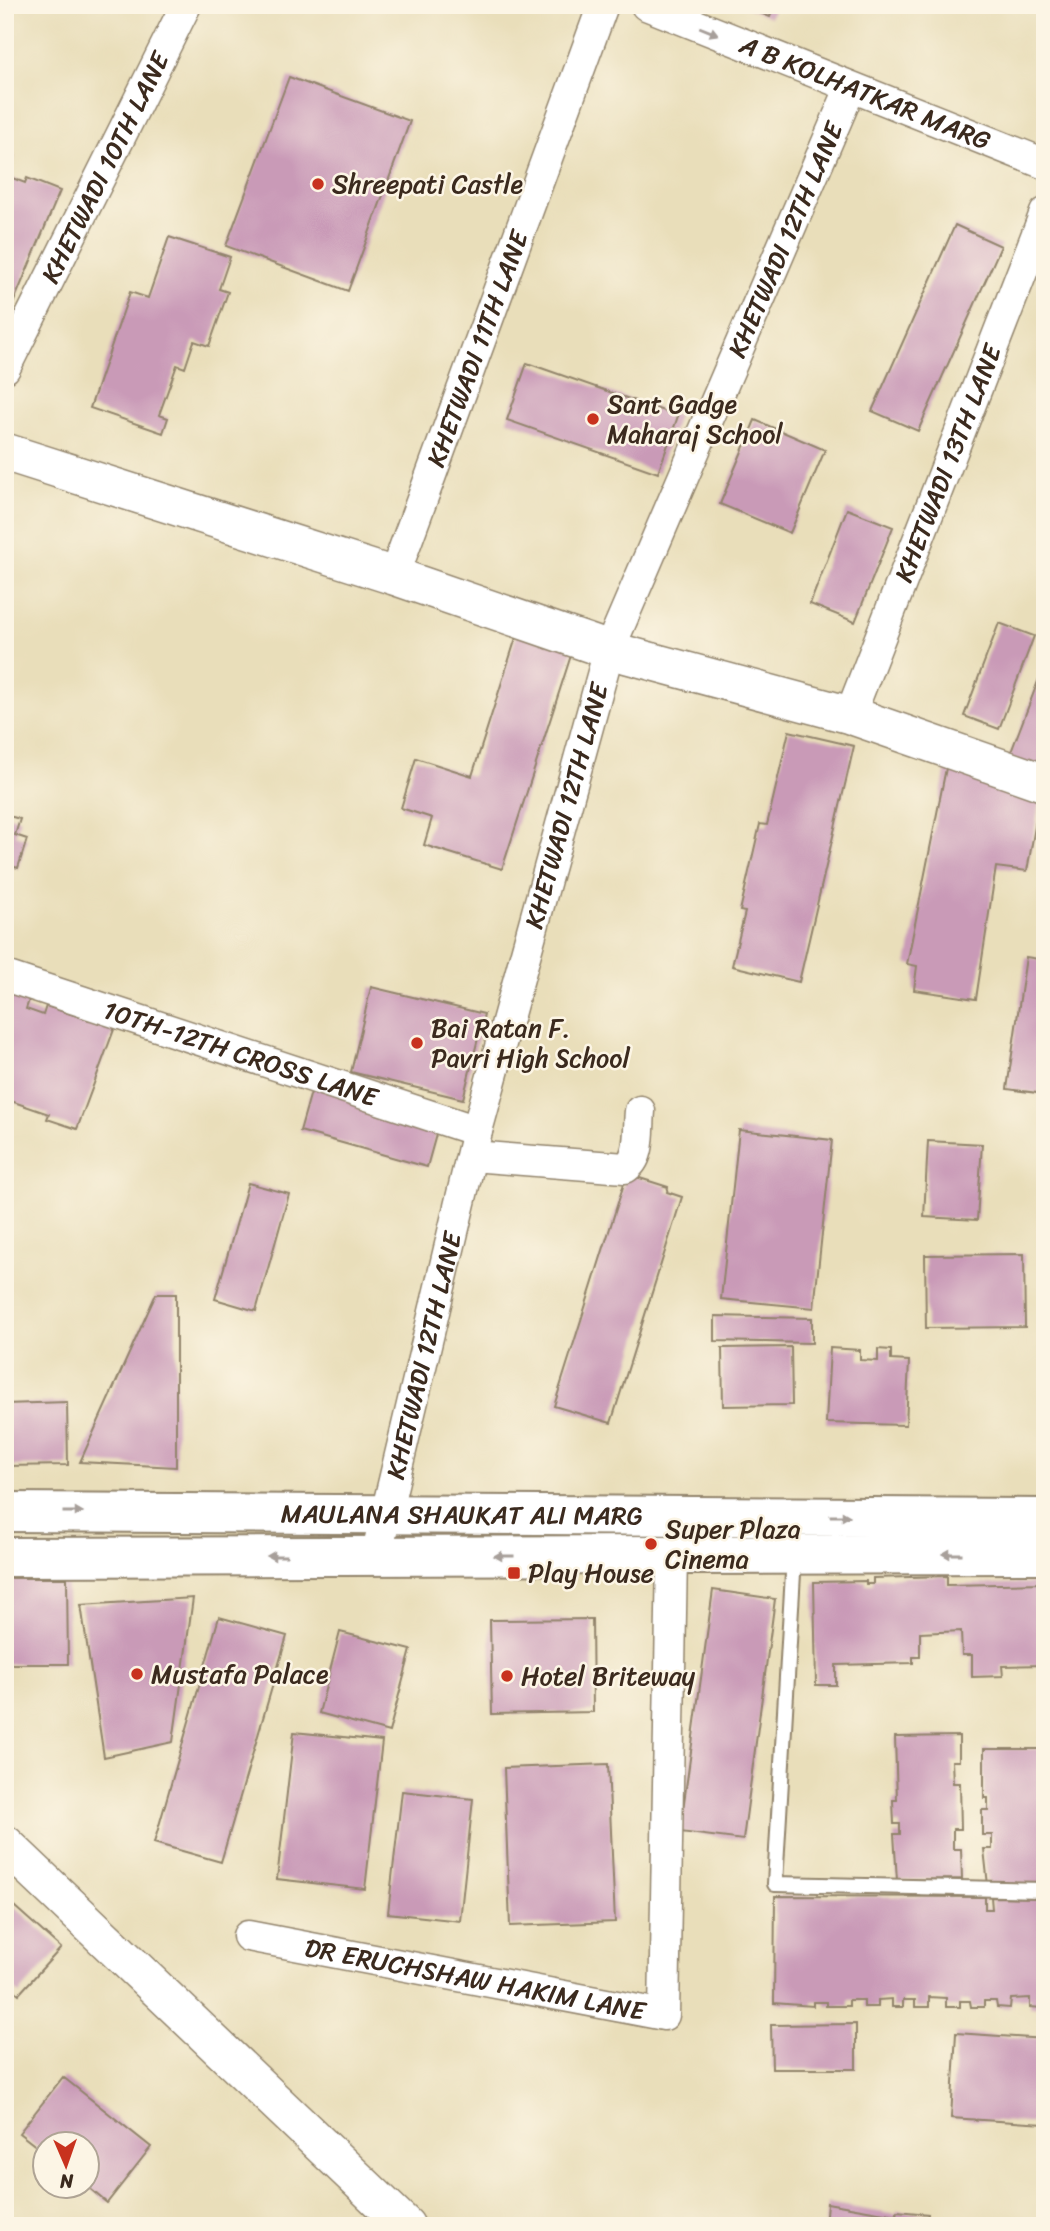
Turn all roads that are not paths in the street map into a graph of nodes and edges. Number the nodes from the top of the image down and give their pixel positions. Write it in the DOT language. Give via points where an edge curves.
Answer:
graph roads {
  1 [pos="186,5"];
  2 [pos="603,5"];
  3 [pos="646,5"];
  4 [pos="850,89"];
  5 [pos="1045,164"];
  6 [pos="1045,213"];
  7 [pos="5,368"];
  8 [pos="5,452"];
  9 [pos="394,576"];
  10 [pos="609,650"];
  11 [pos="850,715"];
  12 [pos="1045,783"];
  13 [pos="5,976"];
  14 [pos="640,1111"];
  15 [pos="474,1143"];
  16 [pos="5,1512"];
  17 [pos="384,1514"];
  18 [pos="1045,1518"];
  19 [pos="1045,1554"];
  20 [pos="672,1555"];
  21 [pos="794,1555"];
  22 [pos="376,1556"];
  23 [pos="5,1557"];
  24 [pos="5,1844"];
  25 [pos="1045,1890"];
  26 [pos="247,1936"];
  27 [pos="406,2226"];
  1 -- 7 [label="street, KHETWADI 10TH LANE"];
  2 -- 9 [label="street, KHETWADI 11TH LANE"];
  3 -- 4 [label="street, A B KOLHATKAR MARG, one-way"];
  4 -- 5 [label="street, A B KOLHATKAR MARG"];
  4 -- 10 [label="street, KHETWADI 12TH LANE"];
  6 -- 11 [label="street, KHETWADI 13TH LANE"];
  8 -- 9 [label="street"];
  9 -- 10 [label="street"];
  10 -- 11 [label="street"];
  10 -- 15 [label="street, KHETWADI 12TH LANE"];
  11 -- 12 [label="street"];
  13 -- 15 [label="street, 10TH-12TH CROSS LANE"];
  14 -- 15 [label="street, 10TH-12TH CROSS LANE" via="636,1154 625,1168"];
  15 -- 17 [label="street, KHETWADI 12TH LANE"];
  16 -- 17 [label="main road, MAULANA SHAUKAT ALI MARG, one-way"];
  17 -- 18 [label="main road, MAULANA SHAUKAT ALI MARG, one-way"];
  17 -- 22 [label="street, KHETWADI 12TH LANE"];
  19 -- 21 [label="main road, MAULANA SHAUKAT ALI MARG, one-way" via="999,1563"];
  20 -- 21 [label="main road, MAULANA SHAUKAT ALI MARG"];
  20 -- 22 [label="main road, MAULANA SHAUKAT ALI MARG, one-way"];
  20 -- 26 [label="street, DR ERUCHSHAW HAKIM LANE" via="664,2015"];
  21 -- 25 [label="lane" via="775,1884"];
  22 -- 23 [label="main road, MAULANA SHAUKAT ALI MARG, one-way"];
  24 -- 27 [label="street"];
}
